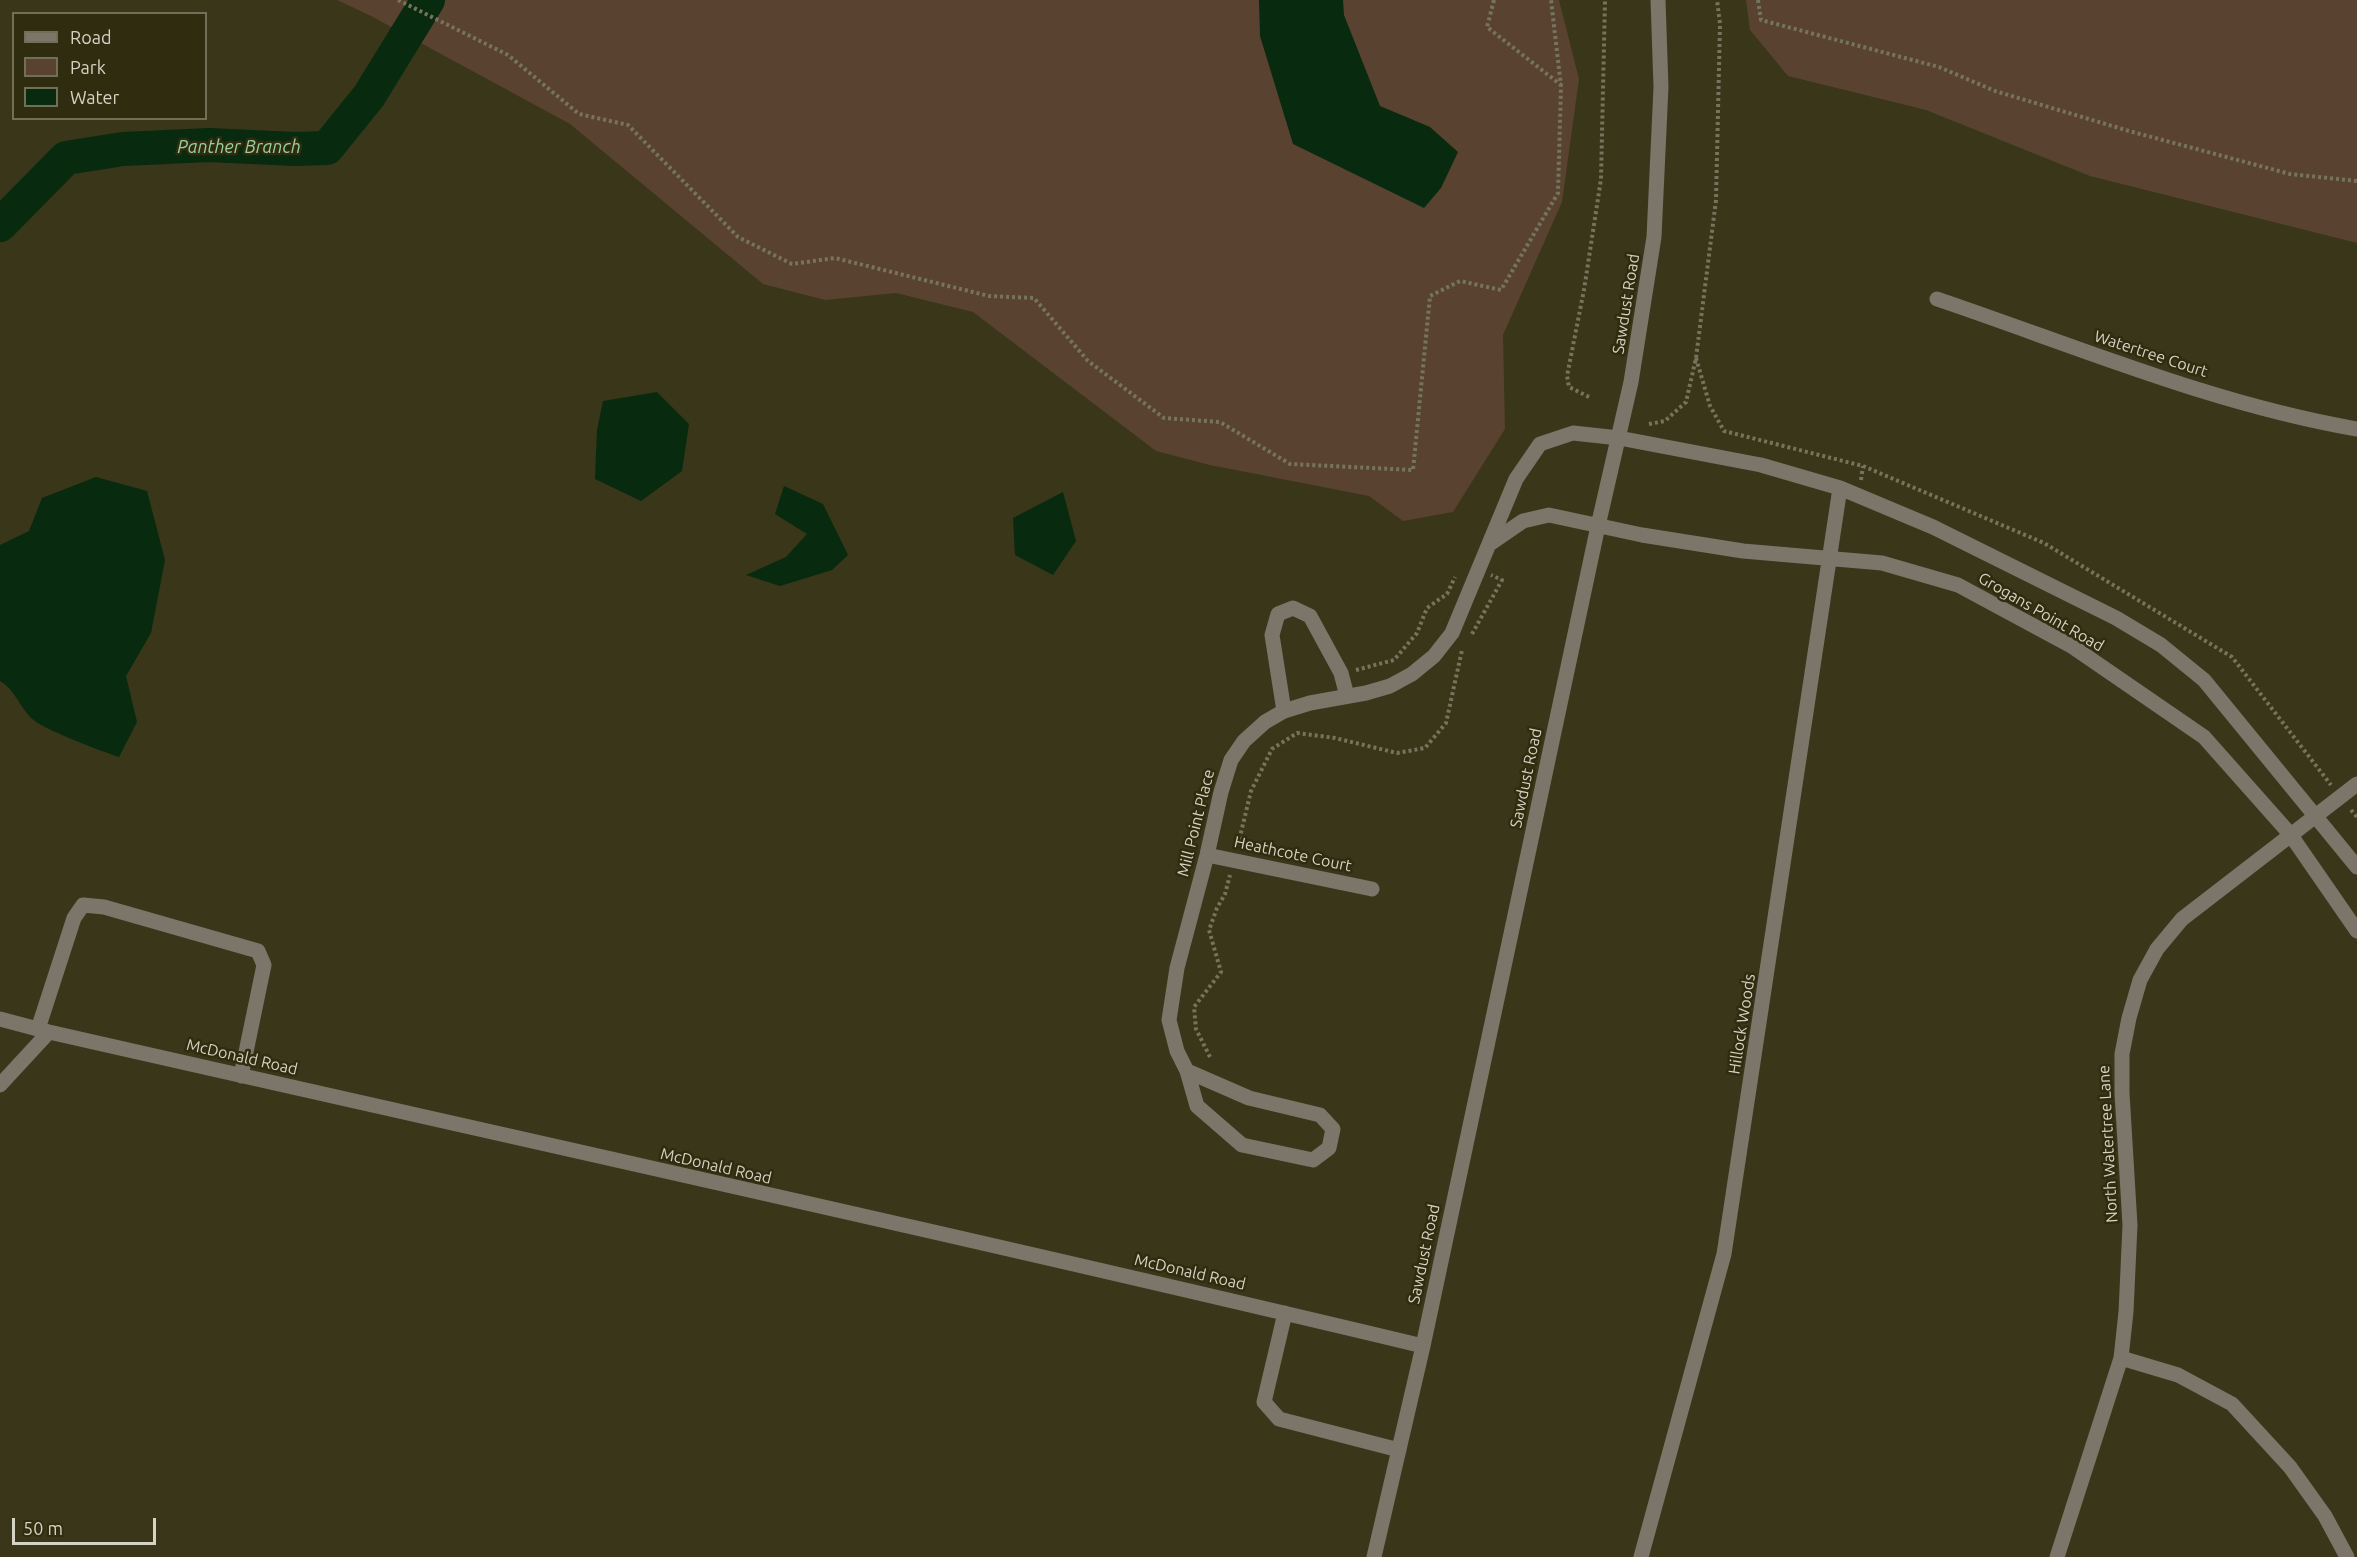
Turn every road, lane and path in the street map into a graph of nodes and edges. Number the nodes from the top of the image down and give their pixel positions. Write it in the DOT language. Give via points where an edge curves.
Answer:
graph roads {
  1 [pos="398,0"];
  2 [pos="1494,0"];
  3 [pos="1551,0"];
  4 [pos="1605,0"];
  5 [pos="1658,0"];
  6 [pos="1717,0"];
  7 [pos="1758,0"];
  8 [pos="1561,86"];
  9 [pos="2357,181"];
  10 [pos="1937,299"];
  11 [pos="1589,397"];
  12 [pos="1649,424"];
  13 [pos="2357,429"];
  14 [pos="1619,438"];
  15 [pos="1840,488"];
  16 [pos="1598,526"];
  17 [pos="1491,543"];
  18 [pos="1829,557"];
  19 [pos="1480,569"];
  20 [pos="1341,673"];
  21 [pos="1347,696"];
  22 [pos="1284,711"];
  23 [pos="2357,784"];
  24 [pos="2315,815"];
  25 [pos="2290,834"];
  26 [pos="1207,855"];
  27 [pos="1234,860"];
  28 [pos="2357,867"];
  29 [pos="1372,889"];
  30 [pos="2357,930"];
  31 [pos="0,1019"];
  32 [pos="43,1030"];
  33 [pos="1210,1057"];
  34 [pos="1186,1071"];
  35 [pos="241,1076"];
  36 [pos="0,1085"];
  37 [pos="1285,1313"];
  38 [pos="1424,1346"];
  39 [pos="2121,1358"];
  40 [pos="1399,1450"];
  41 [pos="1374,1557"];
  42 [pos="1641,1557"];
  43 [pos="2057,1557"];
  44 [pos="2347,1557"];
  1 -- 8 [label="path" via="508,55 579,114 628,125 738,237 792,264 836,258 989,296 1034,298 1088,361 1164,418 1220,422 1290,464 1413,470 1430,296 1460,281 1501,290 1558,193"];
  2 -- 8 [label="path" via="1486,27"];
  3 -- 8 [label="path"];
  4 -- 11 [label="path" via="1601,178 1567,376 1569,387"];
  5 -- 14 [label="street, Sawdust Road" via="1661,87 1654,237"];
  6 -- 12 [label="path" via="1720,24 1716,200 1696,358 1686,402 1665,421"];
  7 -- 9 [label="path" via="1761,20 1938,67 2006,94 2290,174"];
  10 -- 13 [label="street, Watertree Court" via="2161,379 2321,423"];
  14 -- 15 [label="street, Grogans Point Road" via="1761,465"];
  14 -- 16 [label="street, Sawdust Road"];
  14 -- 17 [label="street, Mill Point Place" via="1573,433 1540,444 1516,479"];
  15 -- 18 [label="street, Hillock Woods"];
  15 -- 24 [label="street, Grogans Point Road" via="1933,527 2059,588 2161,645 2204,680"];
  16 -- 17 [label="street" via="1549,515 1523,521"];
  16 -- 18 [label="street, Grogans Point Road" via="1743,551"];
  16 -- 38 [label="street, Sawdust Road"];
  17 -- 19 [label="street, Mill Point Place"];
  18 -- 25 [label="street, Grogans Point Road" via="1882,563 1958,585 2073,647 2204,737"];
  18 -- 42 [label="street, Hillock Woods" via="1724,1254"];
  19 -- 20 [label="path" via="1463,561 1447,594 1426,608 1417,633 1394,660"];
  19 -- 21 [label="street, Mill Point Place" via="1452,633 1434,656 1390,686"];
  19 -- 27 [label="path" via="1502,580 1460,653 1446,723 1425,748 1397,753 1297,733 1272,749 1251,791"];
  20 -- 21 [label="street"];
  20 -- 22 [label="street" via="1310,616 1293,608 1278,614 1272,635"];
  21 -- 22 [label="street, Mill Point Place"];
  22 -- 26 [label="street, Mill Point Place" via="1244,741 1231,760"];
  23 -- 24 [label="street, North Watertree Lane"];
  24 -- 25 [label="street, North Watertree Lane"];
  24 -- 28 [label="street, Grogans Point Road"];
  25 -- 30 [label="street, Grogans Point Road"];
  25 -- 39 [label="street, North Watertree Lane" via="2182,919 2157,949 2140,980 2122,1054 2130,1225"];
  26 -- 27 [label="street, Heathcote Court"];
  26 -- 34 [label="street, Mill Point Place" via="1168,1020"];
  27 -- 29 [label="street, Heathcote Court"];
  27 -- 33 [label="path" via="1209,930 1221,972 1194,1007 1196,1029"];
  31 -- 32 [label="street, McDonald Road"];
  32 -- 35 [label="street, McDonald Road"];
  32 -- 35 [label="street" via="74,918 83,905 104,907 258,951 264,965"];
  32 -- 36 [label="street"];
  34 -- 34 [label="street, Mill Point Place" via="1197,1106 1242,1145 1312,1160 1329,1148 1333,1129 1320,1115 1249,1098"];
  35 -- 37 [label="street, McDonald Road"];
  37 -- 38 [label="street, McDonald Road"];
  37 -- 40 [label="street" via="1264,1402 1279,1419"];
  38 -- 40 [label="street, Sawdust Road"];
  39 -- 43 [label="street, North Watertree Lane"];
  39 -- 44 [label="street" via="2178,1375 2232,1404 2290,1467 2325,1516"];
  40 -- 41 [label="street, Sawdust Road"];
}
